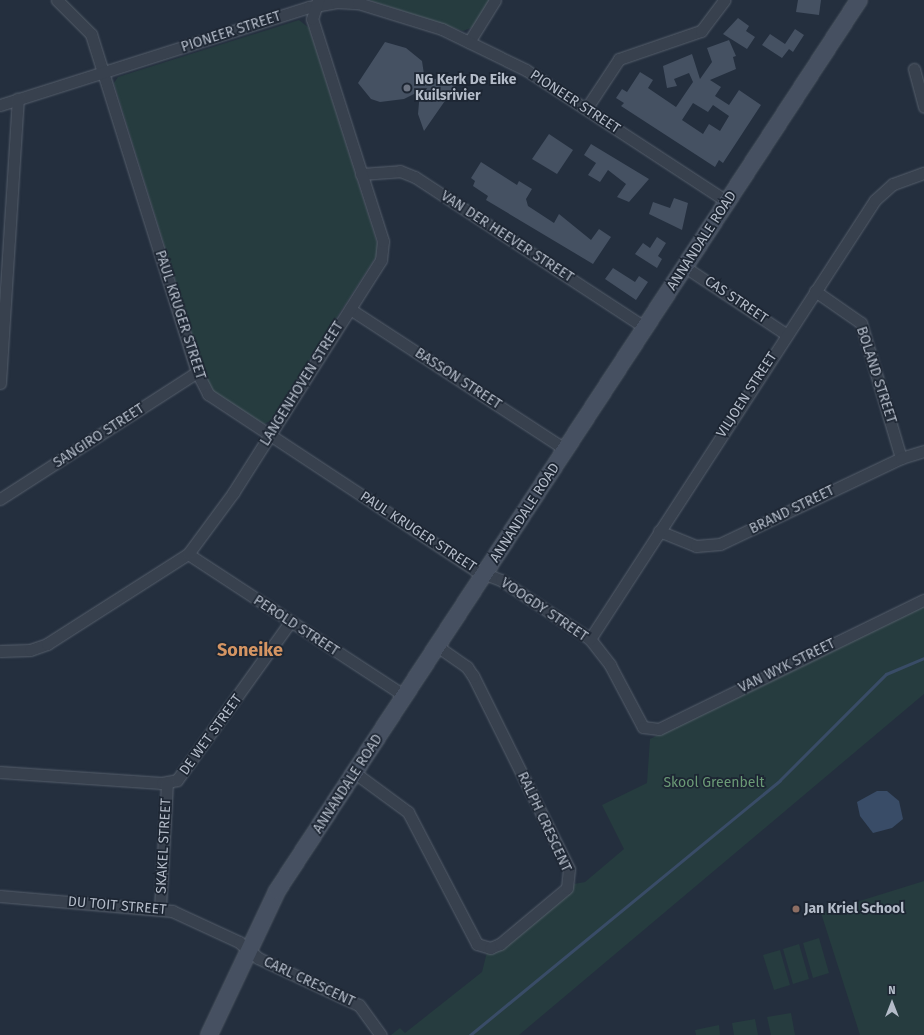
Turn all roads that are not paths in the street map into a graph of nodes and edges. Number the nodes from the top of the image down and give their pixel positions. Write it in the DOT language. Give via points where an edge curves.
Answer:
graph roads {
  1 [pos="57,0"];
  2 [pos="495,0"];
  3 [pos="724,0"];
  4 [pos="859,0"];
  5 [pos="317,3"];
  6 [pos="469,42"];
  7 [pos="914,69"];
  8 [pos="103,72"];
  9 [pos="18,99"];
  10 [pos="0,105"];
  11 [pos="924,106"];
  12 [pos="586,109"];
  13 [pos="924,173"];
  14 [pos="361,174"];
  15 [pos="728,202"];
  16 [pos="686,267"];
  17 [pos="815,291"];
  18 [pos="350,309"];
  19 [pos="646,328"];
  20 [pos="786,334"];
  21 [pos="198,372"];
  22 [pos="0,383"];
  23 [pos="269,436"];
  24 [pos="566,450"];
  25 [pos="924,451"];
  26 [pos="902,458"];
  27 [pos="1,497"];
  28 [pos="659,531"];
  29 [pos="188,554"];
  30 [pos="486,574"];
  31 [pos="924,600"];
  32 [pos="290,622"];
  33 [pos="590,639"];
  34 [pos="438,647"];
  35 [pos="0,650"];
  36 [pos="406,696"];
  37 [pos="650,730"];
  38 [pos="0,772"];
  39 [pos="355,773"];
  40 [pos="167,783"];
  41 [pos="0,896"];
  42 [pos="160,908"];
  43 [pos="248,950"];
  44 [pos="209,1035"];
  45 [pos="381,1035"];
  1 -- 8 [label="street, PAUL KRUGER STREET" via="91,34"];
  2 -- 6 [label="street"];
  3 -- 12 [label="street" via="701,31 620,59"];
  4 -- 15 [label="street, ANNANDALE ROAD"];
  5 -- 6 [label="street, PIONEER STREET" via="347,2 373,7 442,29"];
  5 -- 8 [label="street, PIONEER STREET"];
  5 -- 14 [label="street, LANGENHOVEN STREET" via="312,19"];
  6 -- 12 [label="street, PIONEER STREET" via="534,75"];
  7 -- 11 [label="street"];
  8 -- 9 [label="street, PIONEER STREET"];
  8 -- 21 [label="street, PAUL KRUGER STREET"];
  9 -- 10 [label="street, PIONEER STREET"];
  9 -- 22 [label="street"];
  12 -- 15 [label="street, PIONEER STREET"];
  13 -- 17 [label="street, VILJOEN STREET" via="893,184 880,195"];
  14 -- 18 [label="street, LANGENHOVEN STREET" via="384,251"];
  14 -- 19 [label="street, VAN DER HEEVER STREET" via="400,171 415,177"];
  15 -- 16 [label="street, ANNANDALE ROAD"];
  16 -- 19 [label="street, ANNANDALE ROAD"];
  16 -- 20 [label="street, CAS STREET"];
  17 -- 20 [label="street, VILJOEN STREET"];
  17 -- 26 [label="street, BOLAND STREET" via="861,323"];
  18 -- 23 [label="street, LANGENHOVEN STREET"];
  18 -- 24 [label="street, BASSON STREET"];
  19 -- 24 [label="street, ANNANDALE ROAD"];
  20 -- 28 [label="street, VILJOEN STREET"];
  21 -- 23 [label="street, PAUL KRUGER STREET" via="214,399"];
  21 -- 27 [label="street, SANGIRO STREET"];
  23 -- 29 [label="street, LANGENHOVEN STREET" via="211,525"];
  23 -- 30 [label="street, PAUL KRUGER STREET"];
  24 -- 30 [label="street, ANNANDALE ROAD"];
  25 -- 26 [label="street, BRAND STREET"];
  26 -- 28 [label="street, BRAND STREET" via="720,544 696,546"];
  28 -- 33 [label="street, VILJOEN STREET"];
  29 -- 32 [label="street, PEROLD STREET"];
  29 -- 35 [label="street, LANGENHOVEN STREET" via="47,644 30,650"];
  30 -- 33 [label="street, VOOGDY STREET" via="501,580"];
  30 -- 34 [label="street, ANNANDALE ROAD"];
  31 -- 37 [label="street, VAN WYK STREET" via="665,726"];
  32 -- 36 [label="street, PEROLD STREET"];
  32 -- 40 [label="street, DE WET STREET" via="186,773"];
  33 -- 37 [label="street, VOOGDY STREET" via="610,665 643,727"];
  34 -- 36 [label="street, ANNANDALE ROAD"];
  34 -- 39 [label="street, RALPH CRESCENT" via="467,667 473,676 569,869 567,888 500,944 490,948 477,944 408,812"];
  36 -- 39 [label="street, ANNANDALE ROAD"];
  38 -- 40 [label="street, DE WET STREET"];
  39 -- 43 [label="street, ANNANDALE ROAD" via="277,891"];
  40 -- 42 [label="street, SKAKEL STREET"];
  41 -- 42 [label="street, DU TOIT STREET"];
  42 -- 43 [label="street, DU TOIT STREET" via="192,920"];
  43 -- 44 [label="street, ANNANDALE ROAD"];
  43 -- 45 [label="street, CARL CRESCENT" via="258,958 360,1005"];
}
